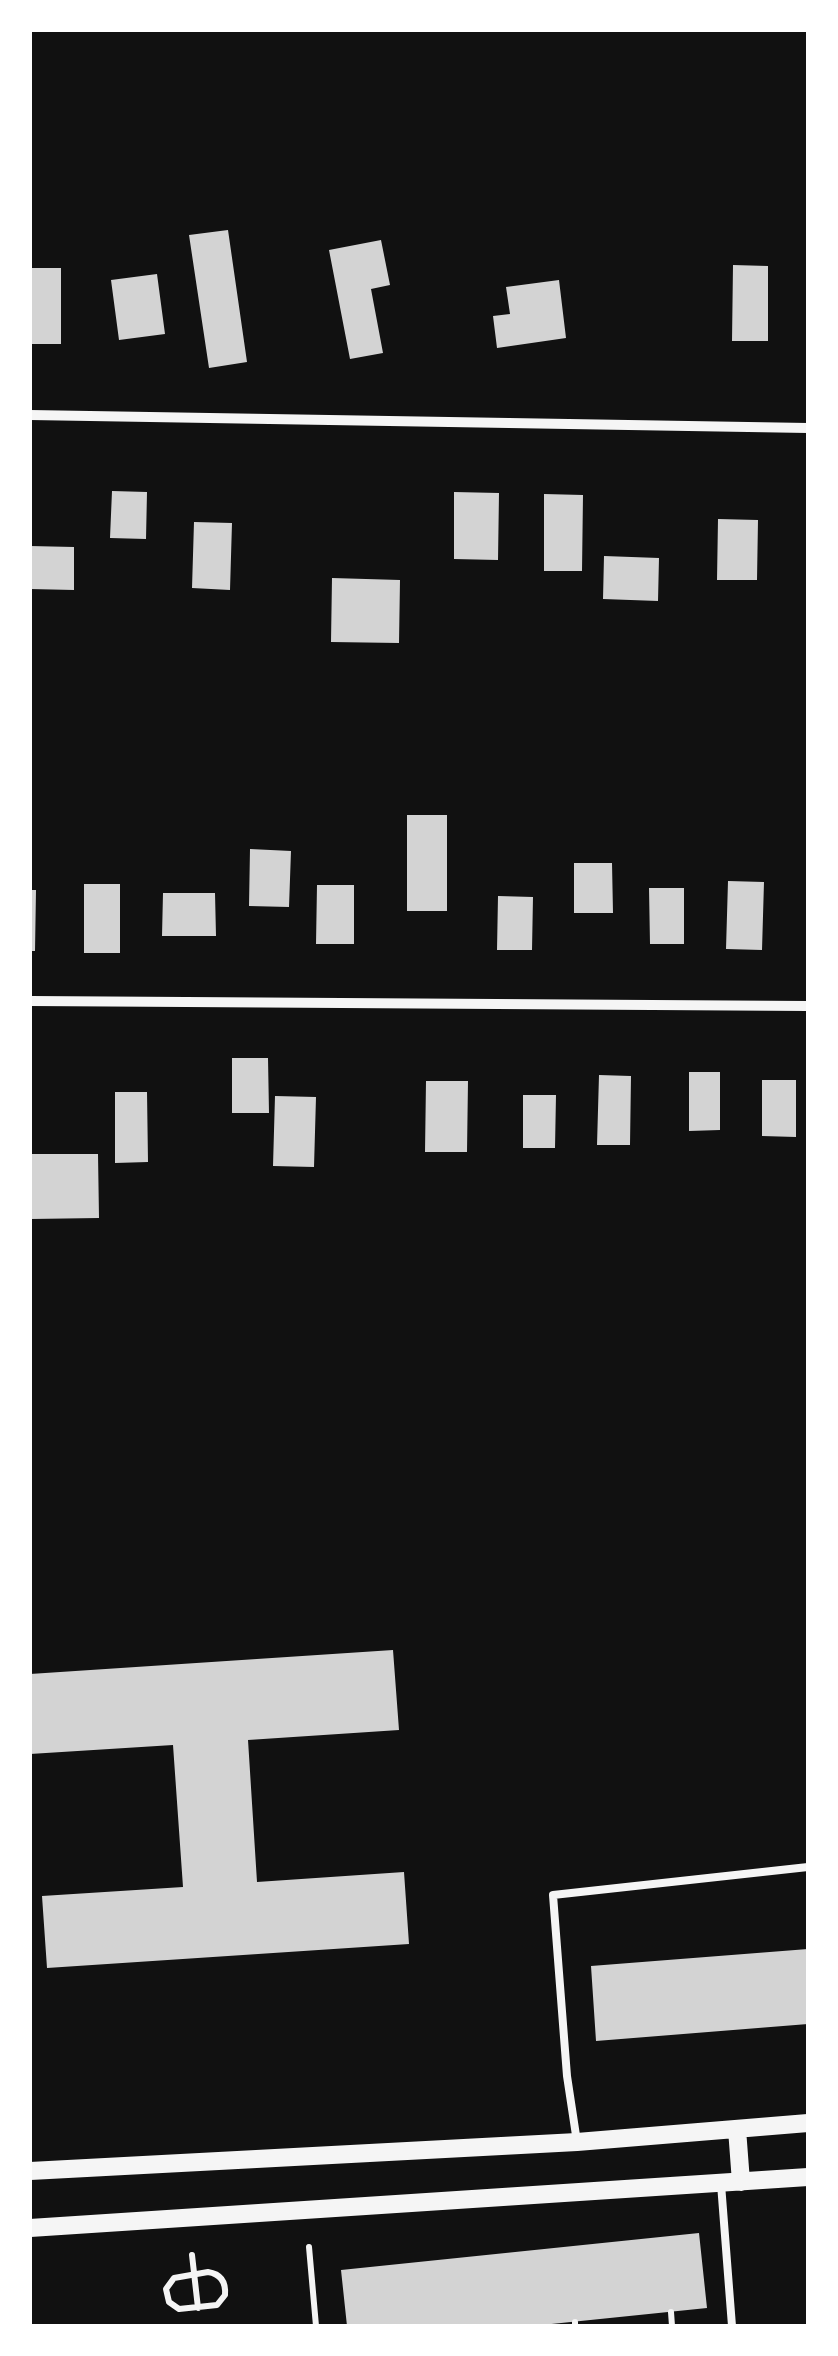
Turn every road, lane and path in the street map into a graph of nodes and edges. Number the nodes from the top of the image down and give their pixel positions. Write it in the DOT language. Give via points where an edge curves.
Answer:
graph roads {
  1 [pos="30,415"];
  2 [pos="808,428"];
  3 [pos="30,1001"];
  4 [pos="808,1006"];
  5 [pos="808,1868"];
  6 [pos="808,2123"];
  7 [pos="736,2129"];
  8 [pos="577,2142"];
  9 [pos="30,2170"];
  10 [pos="808,2177"];
  11 [pos="742,2182"];
  12 [pos="721,2184"];
  13 [pos="30,2228"];
  14 [pos="309,2248"];
  15 [pos="192,2255"];
  16 [pos="194,2274"];
  17 [pos="198,2308"];
  18 [pos="670,2312"];
  19 [pos="316,2326"];
  20 [pos="672,2326"];
  21 [pos="732,2326"];
  1 -- 2 [label="street"];
  3 -- 4 [label="street"];
  5 -- 8 [label="lane" via="553,1895"];
  6 -- 7 [label="street"];
  7 -- 8 [label="street"];
  7 -- 11 [label="street"];
  8 -- 9 [label="street"];
  10 -- 11 [label="street"];
  11 -- 12 [label="street"];
  12 -- 13 [label="street"];
  12 -- 21 [label="lane"];
  14 -- 19 [label="path"];
  15 -- 16 [label="path"];
  16 -- 17 [label="path"];
  16 -- 17 [label="path" via="174,2278 167,2297 179,2309"];
  16 -- 17 [label="path" via="221,2276 226,2290 216,2304"];
  18 -- 20 [label="path"];
}
